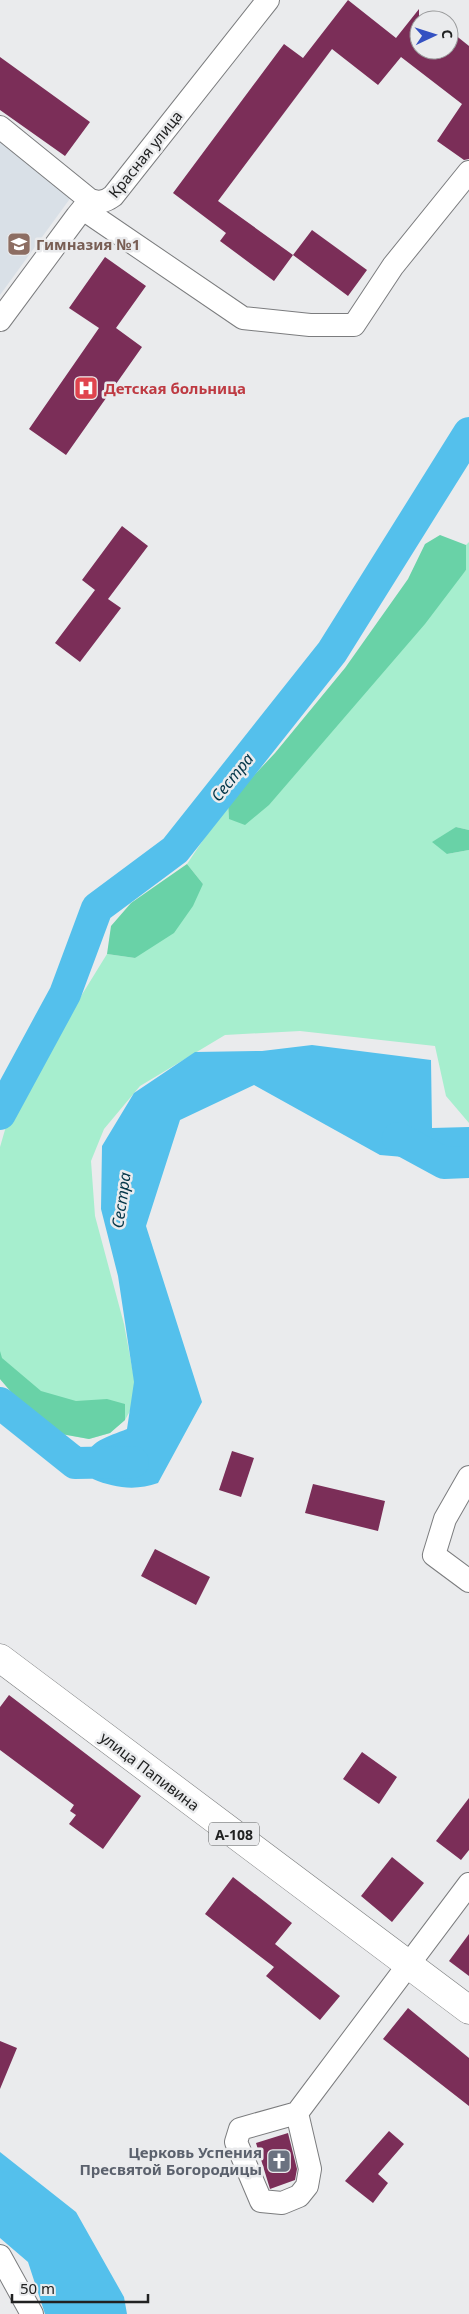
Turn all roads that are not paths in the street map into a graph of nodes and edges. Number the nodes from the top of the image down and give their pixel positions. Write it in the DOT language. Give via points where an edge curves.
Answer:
graph roads {
  1 [pos="268,0"];
  2 [pos="0,127"];
  3 [pos="469,172"];
  4 [pos="86,205"];
  5 [pos="0,320"];
  6 [pos="469,1477"];
  7 [pos="469,1581"];
  8 [pos="0,1658"];
  9 [pos="469,1884"];
  10 [pos="408,1965"];
  11 [pos="469,2010"];
  12 [pos="302,2105"];
  13 [pos="0,2256"];
  14 [pos="32,2314"];
  1 -- 4 [label="street, Красная улица" via="113,196 107,201"];
  2 -- 4 [label="street"];
  3 -- 4 [label="street" via="393,266 354,325 310,325 242,318"];
  4 -- 5 [label="street"];
  6 -- 7 [label="street" via="445,1519 434,1555"];
  8 -- 10 [label="highway, улица Папивина / А-108"];
  9 -- 10 [label="street"];
  10 -- 11 [label="highway, улица Папивина / А-108"];
  10 -- 12 [label="street"];
  13 -- 14 [label="street"];
}
